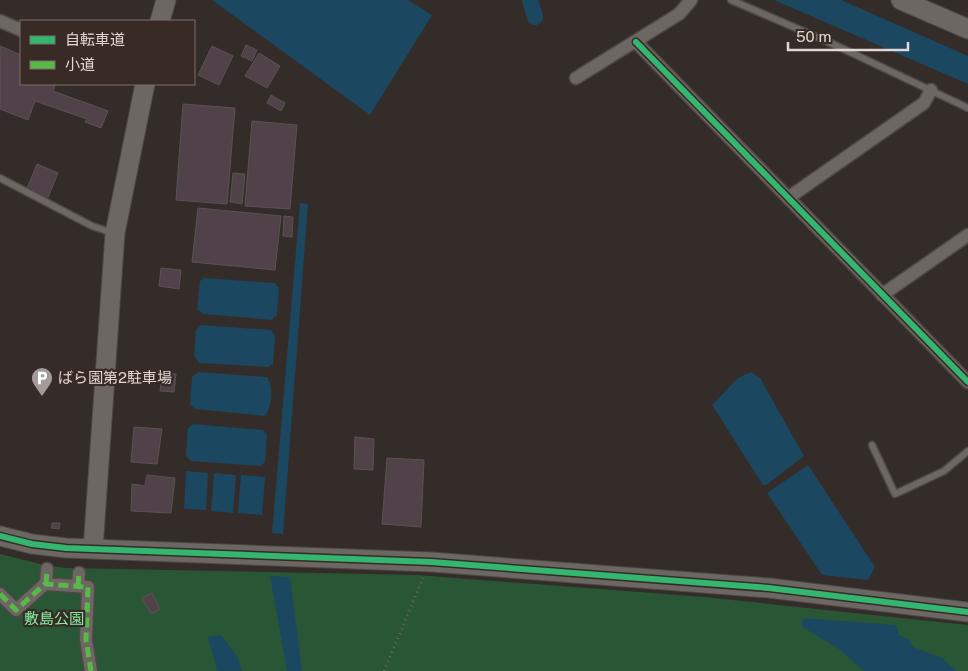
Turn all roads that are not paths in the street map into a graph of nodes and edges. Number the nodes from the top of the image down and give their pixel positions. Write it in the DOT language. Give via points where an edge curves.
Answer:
graph roads {
  1 [pos="166,0"];
  2 [pos="691,0"];
  3 [pos="731,0"];
  4 [pos="912,2"];
  5 [pos="160,20"];
  6 [pos="0,21"];
  7 [pos="968,29"];
  8 [pos="20,30"];
  9 [pos="636,42"];
  10 [pos="576,78"];
  11 [pos="145,85"];
  12 [pos="931,90"];
  13 [pos="968,108"];
  14 [pos="0,178"];
  15 [pos="788,198"];
  16 [pos="115,233"];
  17 [pos="968,235"];
  18 [pos="882,295"];
  19 [pos="966,375"];
  20 [pos="872,445"];
  21 [pos="968,450"];
  22 [pos="0,536"];
  23 [pos="93,549"];
  24 [pos="47,570"];
  25 [pos="46,584"];
  26 [pos="0,594"];
  27 [pos="968,612"];
  28 [pos="91,671"];
  1 -- 5 [label="street"];
  2 -- 9 [label="street" via="679,14"];
  3 -- 12 [label="lane"];
  4 -- 7 [label="street"];
  6 -- 8 [label="street"];
  9 -- 10 [label="street"];
  9 -- 15 [label="street"];
  11 -- 16 [label="street"];
  12 -- 13 [label="lane"];
  12 -- 15 [label="street" via="924,103"];
  14 -- 16 [label="lane" via="92,226"];
  15 -- 18 [label="street"];
  16 -- 23 [label="street"];
  17 -- 18 [label="street"];
  18 -- 19 [label="street"];
  20 -- 21 [label="lane" via="895,494 944,471"];
  22 -- 23 [label="street" via="32,544"];
  23 -- 27 [label="street" via="430,562 769,588"];
  24 -- 25 [label="street"];
  25 -- 26 [label="street" via="16,610"];
  25 -- 28 [label="street" via="78,580 88,587 86,640"];
}
